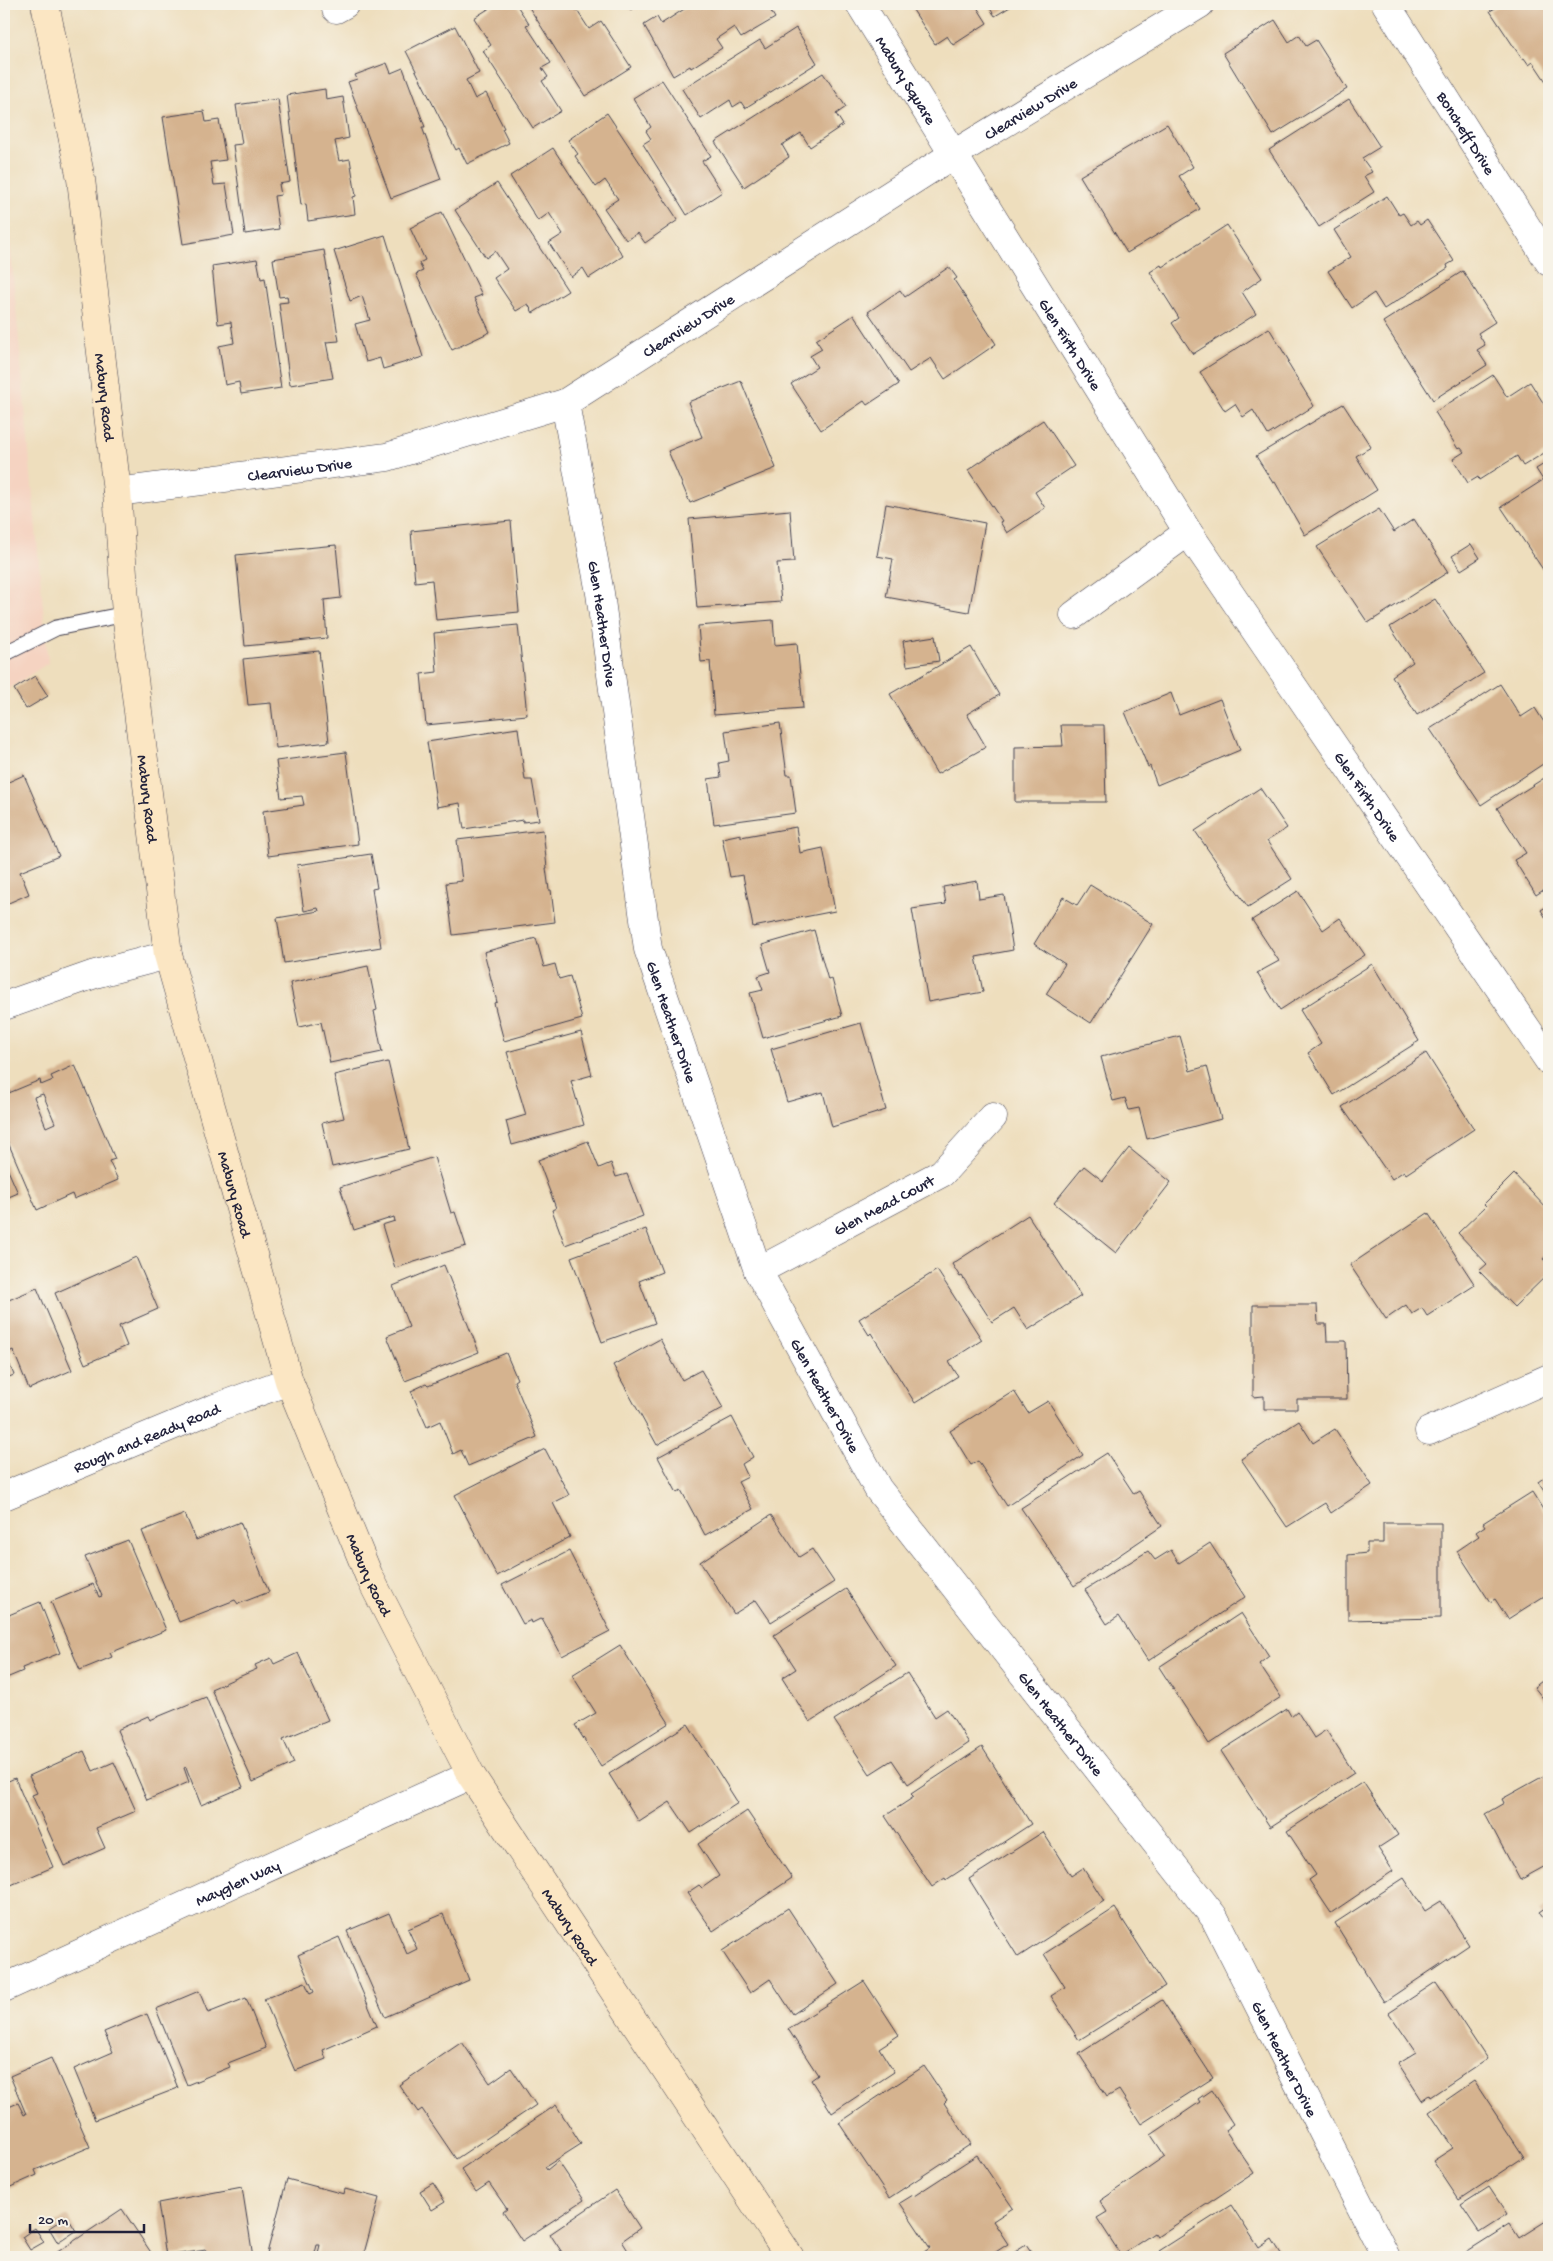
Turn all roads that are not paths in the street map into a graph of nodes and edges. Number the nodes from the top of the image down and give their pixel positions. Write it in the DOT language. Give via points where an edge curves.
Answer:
graph roads {
  1 [pos="45,4"];
  2 [pos="335,4"];
  3 [pos="346,4"];
  4 [pos="860,4"];
  5 [pos="1200,4"];
  6 [pos="1386,4"];
  7 [pos="954,154"];
  8 [pos="1549,262"];
  9 [pos="565,403"];
  10 [pos="117,492"];
  11 [pos="1188,532"];
  12 [pos="126,614"];
  13 [pos="1074,615"];
  14 [pos="4,654"];
  15 [pos="168,955"];
  16 [pos="4,1006"];
  17 [pos="1549,1061"];
  18 [pos="993,1117"];
  19 [pos="758,1270"];
  20 [pos="1549,1378"];
  21 [pos="290,1381"];
  22 [pos="1429,1431"];
  23 [pos="4,1496"];
  24 [pos="471,1775"];
  25 [pos="4,1988"];
  26 [pos="790,2257"];
  27 [pos="1386,2257"];
  1 -- 10 [label="main road, Mabury Road" via="81,178"];
  2 -- 3 [label="street" via="336,9"];
  4 -- 7 [label="street, Mabury Square"];
  5 -- 7 [label="street, Clearview Drive"];
  6 -- 8 [label="street, Boncheff Drive"];
  7 -- 9 [label="street, Clearview Drive"];
  7 -- 11 [label="street, Glen Firth Drive"];
  9 -- 10 [label="street, Clearview Drive" via="387,457"];
  9 -- 19 [label="street, Glen Heather Drive" via="600,593 648,949"];
  10 -- 12 [label="main road, Mabury Road"];
  11 -- 13 [label="street"];
  11 -- 17 [label="street, Glen Firth Drive"];
  12 -- 14 [label="lane" via="56,628"];
  12 -- 15 [label="main road, Mabury Road"];
  15 -- 16 [label="street" via="95,974"];
  15 -- 21 [label="main road, Mabury Road"];
  18 -- 19 [label="street, Glen Mead Court" via="942,1173"];
  19 -- 27 [label="street, Glen Heather Drive" via="878,1490 1214,1917"];
  20 -- 22 [label="street"];
  21 -- 23 [label="street, Rough and Ready Road" via="215,1408"];
  21 -- 24 [label="main road, Mabury Road" via="369,1576"];
  24 -- 25 [label="street, Mayglen Way"];
  24 -- 26 [label="main road, Mabury Road"];
}
